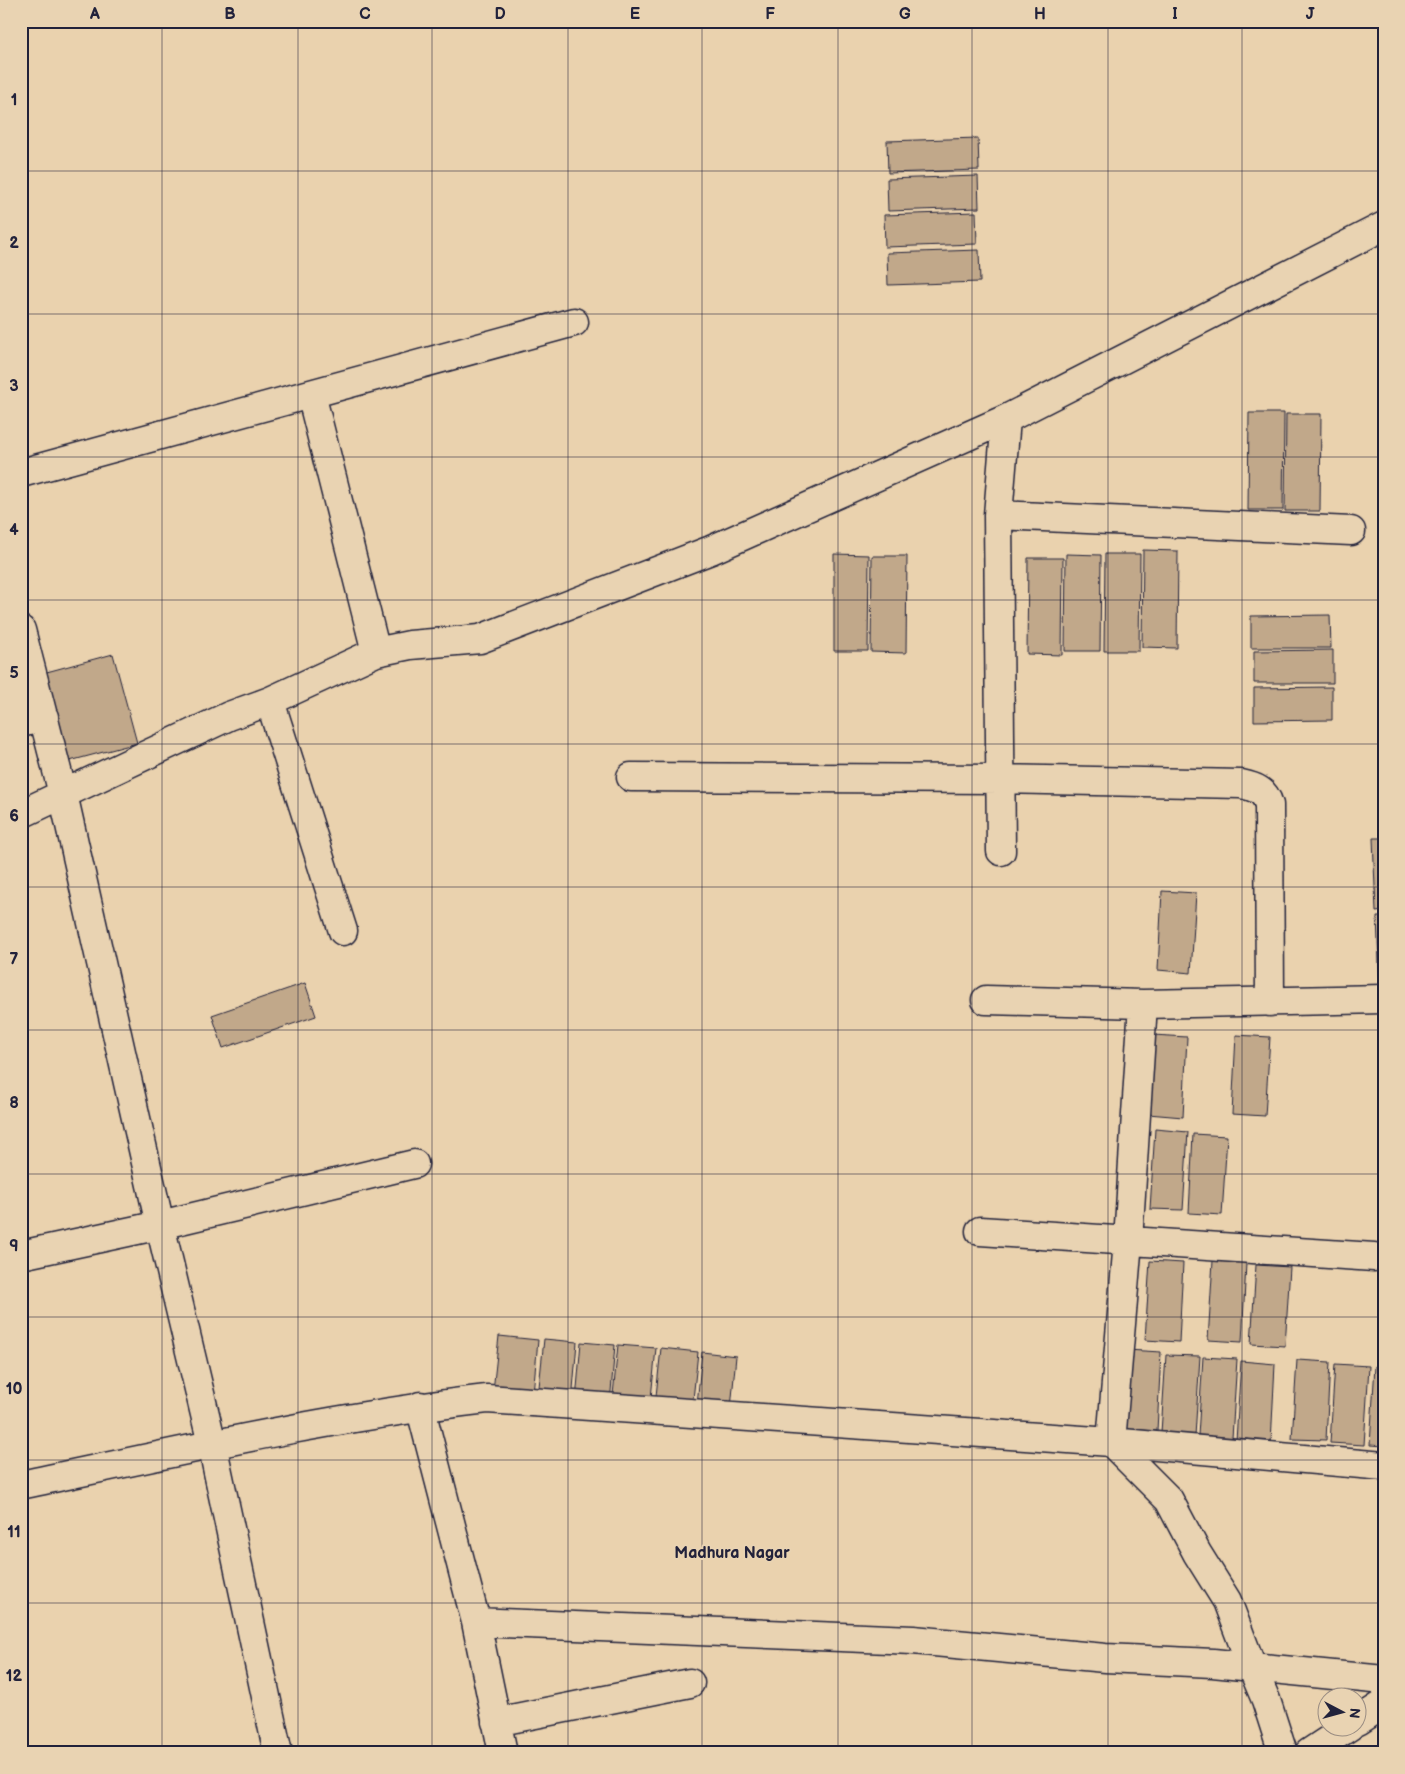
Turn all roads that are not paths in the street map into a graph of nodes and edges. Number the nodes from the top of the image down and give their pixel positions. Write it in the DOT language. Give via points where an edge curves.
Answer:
graph roads {
  1 [pos="1384,226"];
  2 [pos="574,322"];
  3 [pos="311,394"];
  4 [pos="1006,419"];
  5 [pos="21,473"];
  6 [pos="998,515"];
  7 [pos="1350,530"];
  8 [pos="21,630"];
  9 [pos="376,652"];
  10 [pos="270,701"];
  11 [pos="33,720"];
  12 [pos="631,777"];
  13 [pos="1001,778"];
  14 [pos="63,794"];
  15 [pos="21,814"];
  16 [pos="1002,850"];
  17 [pos="343,931"];
  18 [pos="986,1000"];
  19 [pos="1384,1000"];
  20 [pos="1270,1002"];
  21 [pos="1143,1004"];
  22 [pos="414,1164"];
  23 [pos="160,1225"];
  24 [pos="980,1231"];
  25 [pos="1128,1241"];
  26 [pos="21,1255"];
  27 [pos="1374,1257"];
  28 [pos="420,1406"];
  29 [pos="1111,1442"];
  30 [pos="212,1444"];
  31 [pos="1384,1466"];
  32 [pos="21,1484"];
  33 [pos="476,1622"];
  34 [pos="1252,1667"];
  35 [pos="1384,1680"];
  36 [pos="690,1684"];
  37 [pos="1384,1704"];
  38 [pos="1368,1714"];
  39 [pos="496,1722"];
  40 [pos="1335,1736"];
  41 [pos="278,1753"];
  42 [pos="502,1753"];
  43 [pos="1283,1753"];
  44 [pos="1309,1753"];
  1 -- 4 [label="street"];
  2 -- 3 [label="street"];
  3 -- 5 [label="street"];
  3 -- 9 [label="street"];
  4 -- 6 [label="street"];
  4 -- 9 [label="street" via="711,550 506,630 480,639 410,645"];
  6 -- 7 [label="street"];
  6 -- 13 [label="street"];
  8 -- 11 [label="street"];
  9 -- 10 [label="street"];
  10 -- 14 [label="street" via="229,716"];
  10 -- 17 [label="street"];
  11 -- 14 [label="street"];
  12 -- 13 [label="street"];
  13 -- 16 [label="street"];
  13 -- 20 [label="street" via="1257,787 1270,804"];
  14 -- 15 [label="street"];
  14 -- 23 [label="street"];
  18 -- 21 [label="street"];
  19 -- 20 [label="street"];
  20 -- 21 [label="street"];
  21 -- 25 [label="street"];
  22 -- 23 [label="street"];
  23 -- 26 [label="street"];
  23 -- 30 [label="street"];
  24 -- 25 [label="street"];
  25 -- 27 [label="street"];
  25 -- 29 [label="street"];
  28 -- 29 [label="street" via="487,1398"];
  28 -- 30 [label="street"];
  28 -- 33 [label="street"];
  29 -- 31 [label="street"];
  29 -- 34 [label="street" via="1169,1500 1227,1601"];
  30 -- 32 [label="street"];
  30 -- 41 [label="street"];
  33 -- 34 [label="street" via="912,1640 1105,1658"];
  33 -- 39 [label="street"];
  34 -- 35 [label="street"];
  34 -- 43 [label="street"];
  36 -- 39 [label="street"];
  37 -- 38 [label="street"];
  39 -- 42 [label="street"];
  40 -- 44 [label="street"];
}
